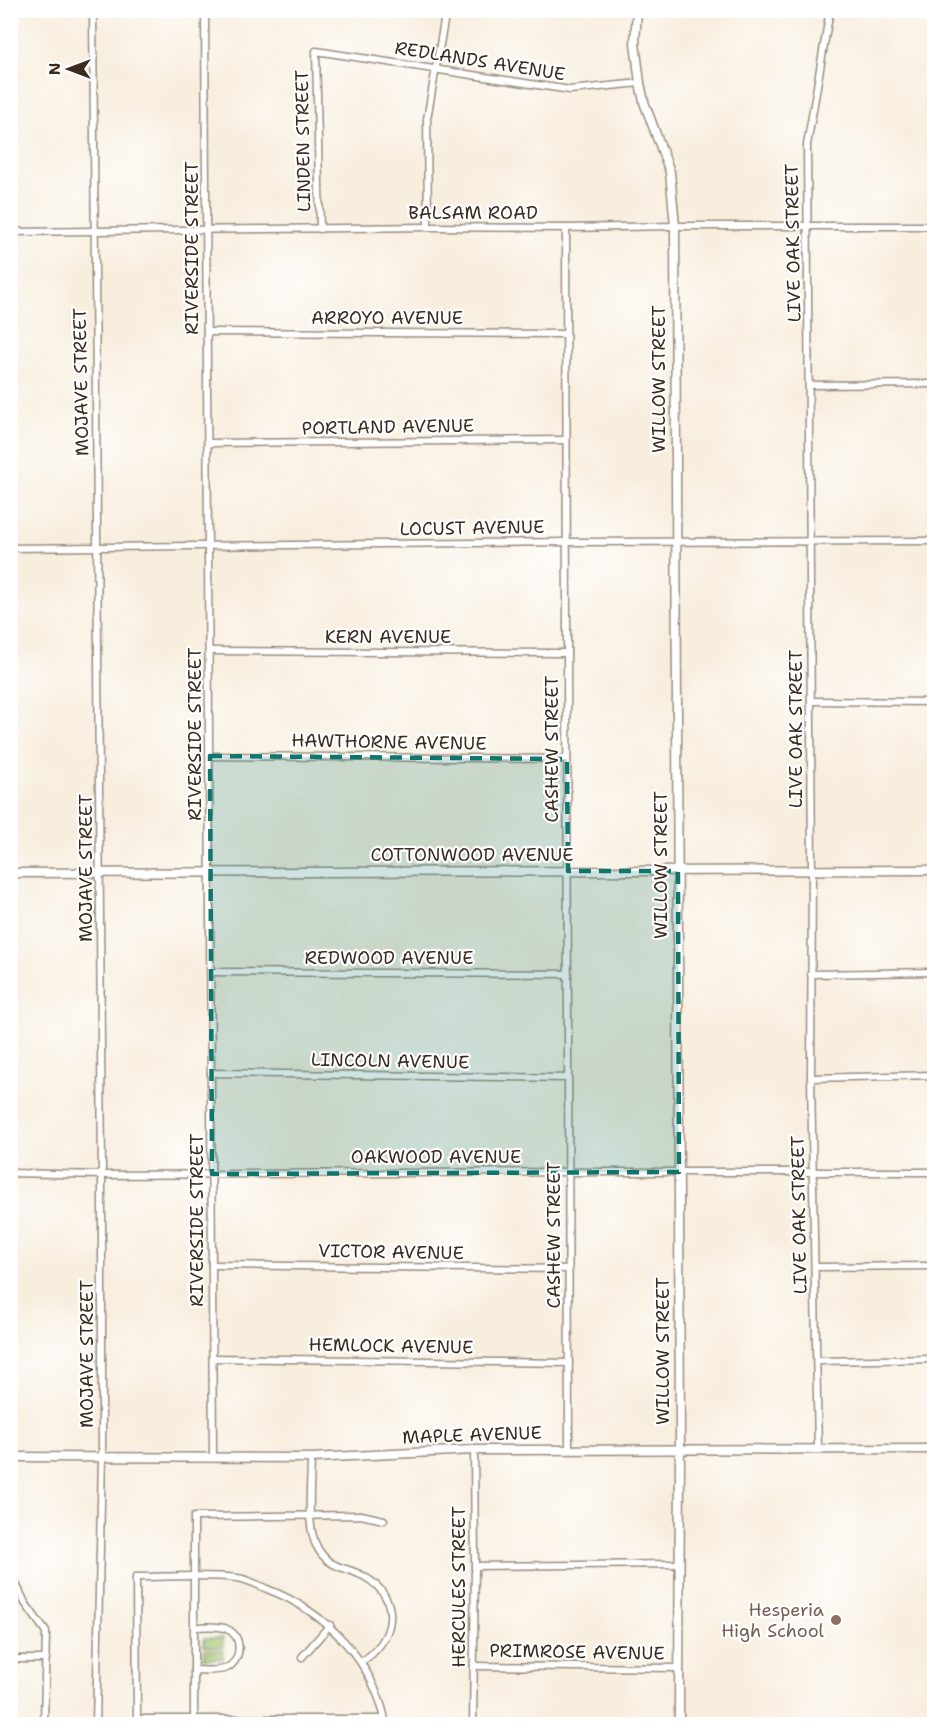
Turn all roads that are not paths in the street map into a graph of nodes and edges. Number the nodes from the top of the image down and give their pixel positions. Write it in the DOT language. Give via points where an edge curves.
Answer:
graph roads {
  1 [pos="93,10"];
  2 [pos="205,10"];
  3 [pos="446,10"];
  4 [pos="637,10"];
  5 [pos="830,10"];
  6 [pos="316,51"];
  7 [pos="436,69"];
  8 [pos="640,83"];
  9 [pos="675,226"];
  10 [pos="934,226"];
  11 [pos="428,227"];
  12 [pos="566,228"];
  13 [pos="808,228"];
  14 [pos="207,229"];
  15 [pos="320,229"];
  16 [pos="10,232"];
  17 [pos="95,232"];
  18 [pos="207,332"];
  19 [pos="566,334"];
  20 [pos="934,384"];
  21 [pos="809,385"];
  22 [pos="567,440"];
  23 [pos="209,443"];
  24 [pos="934,541"];
  25 [pos="567,542"];
  26 [pos="676,543"];
  27 [pos="809,543"];
  28 [pos="98,546"];
  29 [pos="209,546"];
  30 [pos="10,548"];
  31 [pos="209,651"];
  32 [pos="567,653"];
  33 [pos="811,701"];
  34 [pos="934,702"];
  35 [pos="210,756"];
  36 [pos="567,759"];
  37 [pos="812,870"];
  38 [pos="934,870"];
  39 [pos="568,871"];
  40 [pos="678,871"];
  41 [pos="101,872"];
  42 [pos="211,872"];
  43 [pos="10,873"];
  44 [pos="211,972"];
  45 [pos="934,972"];
  46 [pos="568,974"];
  47 [pos="811,974"];
  48 [pos="211,1073"];
  49 [pos="934,1075"];
  50 [pos="568,1078"];
  51 [pos="811,1078"];
  52 [pos="568,1172"];
  53 [pos="679,1172"];
  54 [pos="814,1172"];
  55 [pos="934,1172"];
  56 [pos="10,1173"];
  57 [pos="102,1174"];
  58 [pos="212,1174"];
  59 [pos="212,1265"];
  60 [pos="934,1266"];
  61 [pos="815,1267"];
  62 [pos="569,1269"];
  63 [pos="213,1358"];
  64 [pos="934,1359"];
  65 [pos="817,1361"];
  66 [pos="569,1363"];
  67 [pos="569,1449"];
  68 [pos="818,1449"];
  69 [pos="934,1449"];
  70 [pos="474,1450"];
  71 [pos="680,1450"];
  72 [pos="10,1457"];
  73 [pos="213,1457"];
  74 [pos="102,1458"];
  75 [pos="311,1458"];
  76 [pos="311,1517"];
  77 [pos="384,1520"];
  78 [pos="680,1564"];
  79 [pos="476,1566"];
  80 [pos="10,1571"];
  81 [pos="193,1577"];
  82 [pos="330,1625"];
  83 [pos="194,1627"];
  84 [pos="302,1656"];
  85 [pos="10,1659"];
  86 [pos="46,1659"];
  87 [pos="361,1662"];
  88 [pos="474,1666"];
  89 [pos="679,1668"];
  90 [pos="194,1670"];
  91 [pos="194,1719"];
  92 [pos="170,1722"];
  93 [pos="385,1722"];
  94 [pos="44,1725"];
  95 [pos="96,1725"];
  96 [pos="473,1725"];
  97 [pos="679,1725"];
  1 -- 17 [label="street, MOJAVE STREET"];
  2 -- 14 [label="street, RIVERSIDE STREET"];
  3 -- 7 [label="street"];
  4 -- 8 [label="street, WILLOW STREET" via="635,43"];
  5 -- 13 [label="street, LIVE OAK STREET" via="807,145"];
  6 -- 7 [label="street, REDLANDS AVENUE"];
  6 -- 15 [label="street, LINDEN STREET"];
  7 -- 8 [label="street, REDLANDS AVENUE" via="570,90"];
  7 -- 11 [label="street" via="427,119"];
  8 -- 9 [label="street, WILLOW STREET" via="670,171"];
  9 -- 12 [label="street, BALSAM ROAD"];
  9 -- 13 [label="street, BALSAM ROAD"];
  9 -- 26 [label="street, WILLOW STREET"];
  10 -- 13 [label="street, BALSAM ROAD"];
  11 -- 12 [label="street, BALSAM ROAD"];
  11 -- 15 [label="street, BALSAM ROAD"];
  12 -- 19 [label="street, CASHEW STREET"];
  13 -- 21 [label="street, LIVE OAK STREET"];
  14 -- 15 [label="street, BALSAM ROAD"];
  14 -- 17 [label="street, BALSAM ROAD"];
  14 -- 18 [label="street, RIVERSIDE STREET"];
  16 -- 17 [label="street, BALSAM ROAD"];
  17 -- 28 [label="street, MOJAVE STREET"];
  18 -- 19 [label="street, ARROYO AVENUE"];
  18 -- 23 [label="street, RIVERSIDE STREET"];
  19 -- 22 [label="street, CASHEW STREET"];
  20 -- 21 [label="street"];
  21 -- 27 [label="street, LIVE OAK STREET"];
  22 -- 23 [label="street, PORTLAND AVENUE"];
  22 -- 25 [label="street, CASHEW STREET"];
  23 -- 29 [label="street, RIVERSIDE STREET"];
  24 -- 27 [label="street, LOCUST AVENUE"];
  25 -- 26 [label="street, LOCUST AVENUE"];
  25 -- 29 [label="street, LOCUST AVENUE"];
  25 -- 32 [label="street, CASHEW STREET"];
  26 -- 27 [label="street, LOCUST AVENUE"];
  26 -- 40 [label="street, WILLOW STREET"];
  27 -- 33 [label="street, LIVE OAK STREET"];
  28 -- 29 [label="street, LOCUST AVENUE"];
  28 -- 30 [label="street, LOCUST AVENUE"];
  28 -- 41 [label="street, MOJAVE STREET"];
  29 -- 31 [label="street, RIVERSIDE STREET"];
  31 -- 32 [label="street, KERN AVENUE"];
  31 -- 35 [label="street, RIVERSIDE STREET"];
  32 -- 36 [label="street, CASHEW STREET"];
  33 -- 34 [label="street"];
  33 -- 37 [label="street, LIVE OAK STREET"];
  35 -- 36 [label="street, HAWTHORNE AVENUE"];
  35 -- 42 [label="street, RIVERSIDE STREET"];
  36 -- 39 [label="street, CASHEW STREET"];
  37 -- 38 [label="street, COTTONWOOD AVENUE"];
  37 -- 40 [label="street, COTTONWOOD AVENUE"];
  37 -- 47 [label="street, LIVE OAK STREET"];
  39 -- 40 [label="street, COTTONWOOD AVENUE"];
  39 -- 42 [label="street, COTTONWOOD AVENUE"];
  39 -- 46 [label="street, CASHEW STREET"];
  40 -- 53 [label="street, WILLOW STREET"];
  41 -- 42 [label="street, COTTONWOOD AVENUE"];
  41 -- 43 [label="street, COTTONWOOD AVENUE"];
  41 -- 57 [label="street, MOJAVE STREET"];
  42 -- 44 [label="street, RIVERSIDE STREET"];
  44 -- 46 [label="street, REDWOOD AVENUE"];
  44 -- 48 [label="street, RIVERSIDE STREET"];
  45 -- 47 [label="street"];
  46 -- 50 [label="street, CASHEW STREET"];
  47 -- 51 [label="street, LIVE OAK STREET"];
  48 -- 50 [label="street, LINCOLN AVENUE"];
  48 -- 58 [label="street, RIVERSIDE STREET"];
  49 -- 51 [label="street"];
  50 -- 52 [label="street, CASHEW STREET"];
  51 -- 54 [label="street, LIVE OAK STREET"];
  52 -- 53 [label="street, OAKWOOD AVENUE"];
  52 -- 58 [label="street, OAKWOOD AVENUE"];
  52 -- 62 [label="street, CASHEW STREET"];
  53 -- 54 [label="street, OAKWOOD AVENUE"];
  53 -- 71 [label="street, WILLOW STREET"];
  54 -- 55 [label="street, OAKWOOD AVENUE"];
  54 -- 61 [label="street, LIVE OAK STREET"];
  56 -- 57 [label="street, OAKWOOD AVENUE"];
  57 -- 58 [label="street, OAKWOOD AVENUE"];
  57 -- 74 [label="street, MOJAVE STREET"];
  58 -- 59 [label="street, RIVERSIDE STREET"];
  59 -- 62 [label="street, VICTOR AVENUE"];
  59 -- 63 [label="street, RIVERSIDE STREET"];
  60 -- 61 [label="street"];
  61 -- 65 [label="street, LIVE OAK STREET"];
  62 -- 66 [label="street, CASHEW STREET"];
  63 -- 66 [label="street, HEMLOCK AVENUE"];
  63 -- 73 [label="street, RIVERSIDE STREET"];
  64 -- 65 [label="street"];
  65 -- 68 [label="street, LIVE OAK STREET"];
  66 -- 67 [label="street, CASHEW STREET"];
  67 -- 70 [label="street, MAPLE AVENUE"];
  67 -- 71 [label="street, MAPLE AVENUE"];
  68 -- 69 [label="street, MAPLE AVENUE"];
  68 -- 71 [label="street, MAPLE AVENUE"];
  70 -- 75 [label="street, MAPLE AVENUE"];
  70 -- 79 [label="street, HERCULES STREET"];
  71 -- 78 [label="street, WILLOW STREET"];
  72 -- 74 [label="street, MAPLE AVENUE"];
  73 -- 74 [label="street, MAPLE AVENUE"];
  73 -- 75 [label="street, MAPLE AVENUE"];
  74 -- 95 [label="street, MOJAVE STREET"];
  75 -- 76 [label="street"];
  76 -- 77 [label="street" via="362,1515"];
  76 -- 81 [label="street" via="194,1517"];
  76 -- 87 [label="street" via="314,1539 325,1559 364,1576 385,1599 390,1619 383,1643"];
  78 -- 79 [label="street"];
  78 -- 89 [label="street, WILLOW STREET"];
  79 -- 88 [label="street, HERCULES STREET"];
  80 -- 86 [label="street" via="25,1603 46,1632"];
  81 -- 82 [label="street" via="239,1578 291,1598"];
  81 -- 83 [label="street"];
  81 -- 92 [label="street" via="136,1577 137,1719"];
  82 -- 84 [label="street"];
  82 -- 87 [label="street"];
  83 -- 90 [label="street"];
  83 -- 90 [label="street" via="227,1629 236,1636 239,1647 228,1667"];
  85 -- 86 [label="street"];
  86 -- 94 [label="street"];
  87 -- 93 [label="street"];
  88 -- 89 [label="street, PRIMROSE AVENUE"];
  88 -- 96 [label="street, HERCULES STREET"];
  89 -- 97 [label="street, WILLOW STREET"];
  90 -- 91 [label="street"];
  91 -- 92 [label="street"];
  91 -- 93 [label="street"];
}
